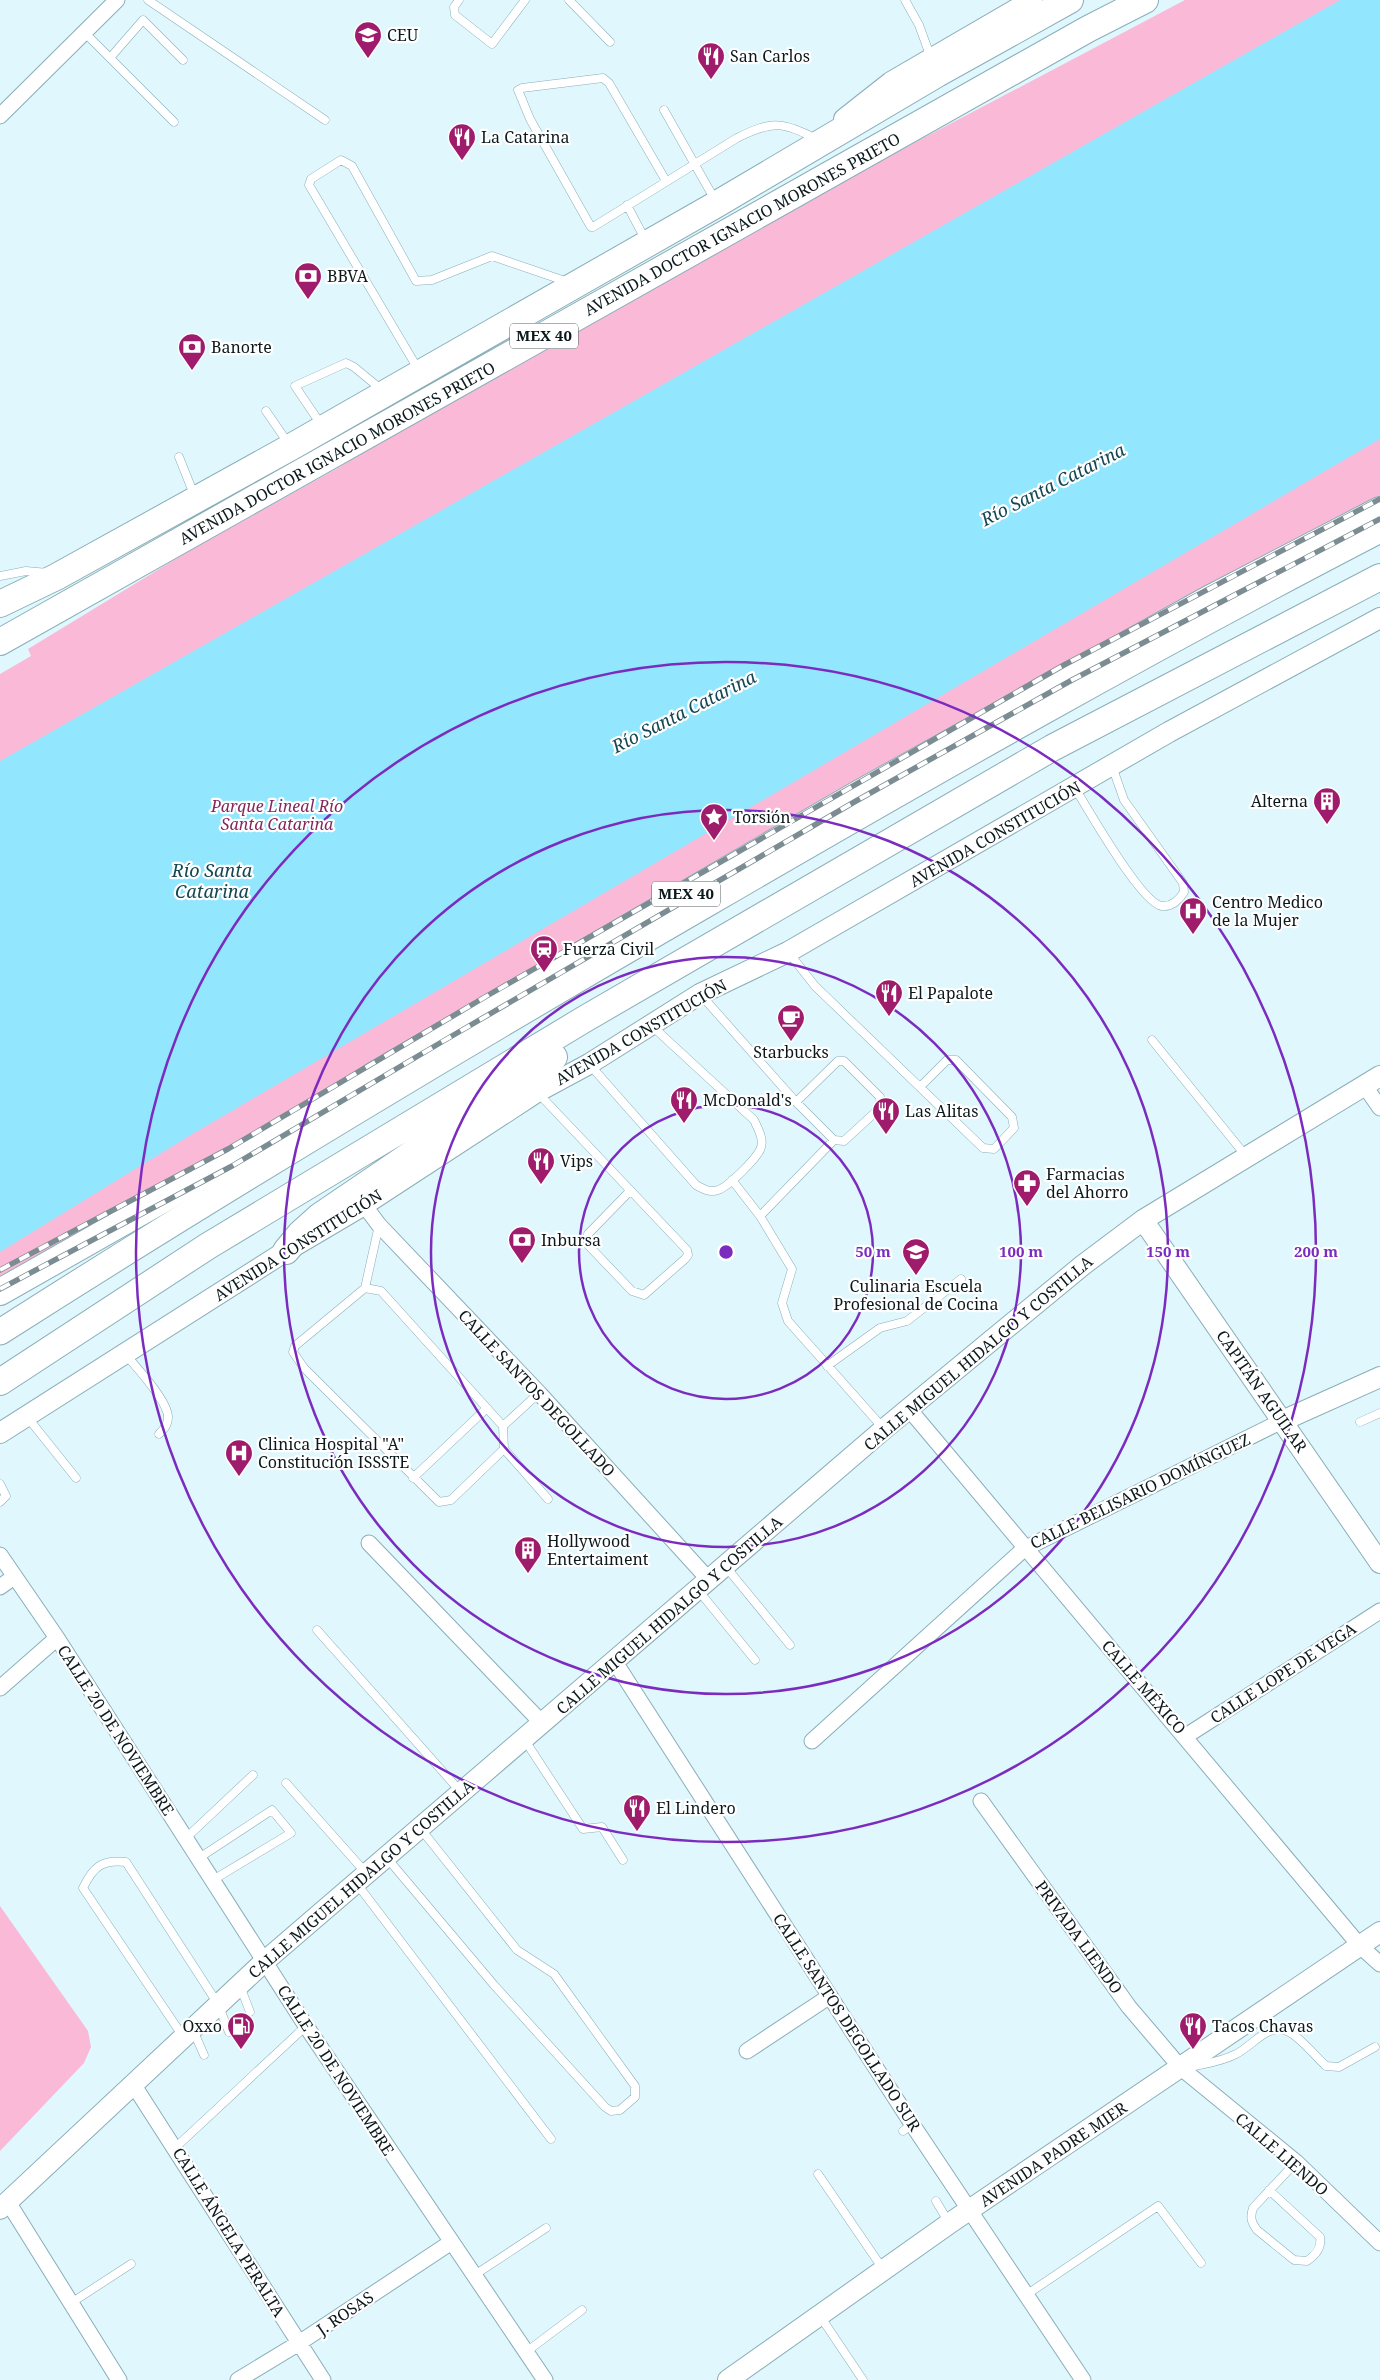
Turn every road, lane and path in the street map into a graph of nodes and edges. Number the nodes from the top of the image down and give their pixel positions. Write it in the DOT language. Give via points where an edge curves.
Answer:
graph roads {
  1 [pos="117,0"];
  2 [pos="148,0"];
  3 [pos="459,0"];
  4 [pos="525,0"];
  5 [pos="569,0"];
  6 [pos="905,0"];
  7 [pos="1032,0"];
  8 [pos="1070,0"];
  9 [pos="1145,0"];
  10 [pos="84,32"];
  11 [pos="610,42"];
  12 [pos="110,58"];
  13 [pos="183,60"];
  14 [pos="934,66"];
  15 [pos="664,110"];
  16 [pos="0,116"];
  17 [pos="325,120"];
  18 [pos="174,122"];
  19 [pos="827,138"];
  20 [pos="695,164"];
  21 [pos="666,181"];
  22 [pos="717,204"];
  23 [pos="627,205"];
  24 [pos="647,243"];
  25 [pos="575,284"];
  26 [pos="420,373"];
  27 [pos="386,392"];
  28 [pos="266,411"];
  29 [pos="323,428"];
  30 [pos="291,446"];
  31 [pos="179,457"];
  32 [pos="196,500"];
  33 [pos="1380,510"];
  34 [pos="1380,530"];
  35 [pos="0,576"];
  36 [pos="56,576"];
  37 [pos="1380,577"];
  38 [pos="0,604"];
  39 [pos="1380,618"];
  40 [pos="0,642"];
  41 [pos="1112,766"];
  42 [pos="1075,787"];
  43 [pos="788,952"];
  44 [pos="700,994"];
  45 [pos="584,1020"];
  46 [pos="650,1024"];
  47 [pos="1152,1040"];
  48 [pos="589,1064"];
  49 [pos="1372,1080"];
  50 [pos="921,1086"];
  51 [pos="537,1092"];
  52 [pos="796,1102"];
  53 [pos="1380,1108"];
  54 [pos="834,1140"];
  55 [pos="1246,1156"];
  56 [pos="732,1180"];
  57 [pos="630,1191"];
  58 [pos="364,1205"];
  59 [pos="760,1216"];
  60 [pos="1143,1220"];
  61 [pos="379,1225"];
  62 [pos="286,1251"];
  63 [pos="961,1279"];
  64 [pos="365,1288"];
  65 [pos="0,1292"];
  66 [pos="0,1332"];
  67 [pos="125,1353"];
  68 [pos="827,1366"];
  69 [pos="1380,1377"];
  70 [pos="0,1382"];
  71 [pos="539,1393"];
  72 [pos="487,1408"];
  73 [pos="909,1409"];
  74 [pos="1380,1413"];
  75 [pos="26,1416"];
  76 [pos="1282,1421"];
  77 [pos="1360,1422"];
  78 [pos="502,1426"];
  79 [pos="884,1429"];
  80 [pos="0,1433"];
  81 [pos="158,1434"];
  82 [pos="504,1449"];
  83 [pos="76,1478"];
  84 [pos="413,1478"];
  85 [pos="0,1484"];
  86 [pos="548,1499"];
  87 [pos="0,1502"];
  88 [pos="370,1543"];
  89 [pos="1024,1548"];
  90 [pos="0,1556"];
  91 [pos="1380,1563"];
  92 [pos="726,1567"];
  93 [pos="14,1577"];
  94 [pos="704,1586"];
  95 [pos="0,1587"];
  96 [pos="1380,1611"];
  97 [pos="317,1630"];
  98 [pos="57,1638"];
  99 [pos="790,1645"];
  100 [pos="755,1660"];
  101 [pos="615,1662"];
  102 [pos="0,1688"];
  103 [pos="542,1723"];
  104 [pos="1186,1736"];
  105 [pos="524,1740"];
  106 [pos="812,1741"];
  107 [pos="253,1775"];
  108 [pos="286,1783"];
  109 [pos="461,1793"];
  110 [pos="981,1801"];
  111 [pos="420,1828"];
  112 [pos="186,1838"];
  113 [pos="386,1857"];
  114 [pos="199,1858"];
  115 [pos="623,1860"];
  116 [pos="361,1878"];
  117 [pos="213,1880"];
  118 [pos="1380,1932"];
  119 [pos="1360,1946"];
  120 [pos="265,1961"];
  121 [pos="1380,1964"];
  122 [pos="239,1984"];
  123 [pos="830,1996"];
  124 [pos="218,2004"];
  125 [pos="250,2012"];
  126 [pos="306,2026"];
  127 [pos="188,2032"];
  128 [pos="229,2032"];
  129 [pos="1375,2047"];
  130 [pos="747,2051"];
  131 [pos="204,2055"];
  132 [pos="1181,2068"];
  133 [pos="133,2084"];
  134 [pos="551,2139"];
  135 [pos="176,2147"];
  136 [pos="1296,2162"];
  137 [pos="818,2174"];
  138 [pos="1269,2190"];
  139 [pos="936,2201"];
  140 [pos="4,2206"];
  141 [pos="969,2210"];
  142 [pos="950,2223"];
  143 [pos="546,2228"];
  144 [pos="450,2243"];
  145 [pos="1380,2244"];
  146 [pos="1200,2263"];
  147 [pos="131,2264"];
  148 [pos="884,2270"];
  149 [pos="473,2276"];
  150 [pos="1026,2295"];
  151 [pos="71,2303"];
  152 [pos="582,2310"];
  153 [pos="820,2316"];
  154 [pos="299,2343"];
  155 [pos="526,2352"];
  156 [pos="119,2380"];
  157 [pos="238,2380"];
  158 [pos="323,2380"];
  159 [pos="545,2380"];
  160 [pos="729,2380"];
  161 [pos="863,2380"];
  162 [pos="1083,2380"];
  1 -- 10 [label="street"];
  2 -- 17 [label="lane"];
  3 -- 4 [label="lane" via="454,14 492,44"];
  5 -- 11 [label="lane"];
  6 -- 14 [label="lane" via="919,25"];
  7 -- 14 [label="street, AVENIDA DOCTOR IGNACIO MORONES PRIETO"];
  8 -- 14 [label="highway, AVENIDA DOCTOR IGNACIO MORONES PRIETO / MEX 40"];
  9 -- 40 [label="highway, AVENIDA DOCTOR IGNACIO MORONES PRIETO / MEX 40" via="1088,29"];
  10 -- 12 [label="lane"];
  10 -- 16 [label="street"];
  12 -- 13 [label="lane" via="143,20"];
  12 -- 18 [label="lane"];
  14 -- 19 [label="highway, AVENIDA DOCTOR IGNACIO MORONES PRIETO / MEX 40"];
  15 -- 20 [label="lane"];
  19 -- 20 [label="lane" via="792,126 759,127"];
  19 -- 22 [label="highway, AVENIDA DOCTOR IGNACIO MORONES PRIETO / MEX 40"];
  20 -- 21 [label="lane"];
  20 -- 22 [label="lane"];
  21 -- 23 [label="lane"];
  21 -- 23 [label="lane" via="609,83 603,78 518,90 590,226"];
  22 -- 24 [label="highway, AVENIDA DOCTOR IGNACIO MORONES PRIETO / MEX 40"];
  23 -- 24 [label="lane"];
  24 -- 25 [label="highway, AVENIDA DOCTOR IGNACIO MORONES PRIETO / MEX 40"];
  25 -- 26 [label="highway, AVENIDA DOCTOR IGNACIO MORONES PRIETO / MEX 40"];
  25 -- 26 [label="lane" via="492,256 432,280 416,281 352,166 341,160 311,179 309,185"];
  26 -- 27 [label="highway, AVENIDA DOCTOR IGNACIO MORONES PRIETO / MEX 40"];
  27 -- 29 [label="highway, AVENIDA DOCTOR IGNACIO MORONES PRIETO / MEX 40"];
  27 -- 29 [label="lane" via="346,363 296,386"];
  28 -- 30 [label="lane"];
  29 -- 30 [label="highway, AVENIDA DOCTOR IGNACIO MORONES PRIETO / MEX 40"];
  30 -- 32 [label="highway, AVENIDA DOCTOR IGNACIO MORONES PRIETO / MEX 40"];
  31 -- 32 [label="lane"];
  32 -- 36 [label="highway, AVENIDA DOCTOR IGNACIO MORONES PRIETO / MEX 40"];
  33 -- 65 [label="highway, MEX 40" via="1198,604 858,794 376,1074 310,1116"];
  34 -- 66 [label="main road" via="1228,609 918,781 547,997 170,1223"];
  35 -- 36 [label="lane" via="42,571"];
  36 -- 38 [label="highway, AVENIDA DOCTOR IGNACIO MORONES PRIETO / MEX 40"];
  37 -- 45 [label="highway" via="1052,748"];
  39 -- 41 [label="street, AVENIDA CONSTITUCIÓN"];
  41 -- 42 [label="street, AVENIDA CONSTITUCIÓN"];
  41 -- 42 [label="lane" via="1124,800 1183,883 1184,892 1173,904 1162,906 1142,892"];
  42 -- 43 [label="street, AVENIDA CONSTITUCIÓN"];
  43 -- 44 [label="street, AVENIDA CONSTITUCIÓN"];
  43 -- 50 [label="lane" via="815,986"];
  44 -- 46 [label="street, AVENIDA CONSTITUCIÓN"];
  44 -- 52 [label="lane"];
  45 -- 62 [label="highway" via="572,1041 552,1059 340,1202 309,1225"];
  45 -- 70 [label="highway" via="208,1246"];
  46 -- 48 [label="street, AVENIDA CONSTITUCIÓN"];
  46 -- 56 [label="lane" via="754,1120 761,1135 761,1149"];
  47 -- 55 [label="lane"];
  48 -- 51 [label="street, AVENIDA CONSTITUCIÓN"];
  48 -- 56 [label="lane" via="696,1186 708,1191 718,1190"];
  49 -- 53 [label="street"];
  49 -- 55 [label="street, CALLE MIGUEL HIDALGO Y COSTILLA"];
  50 -- 50 [label="lane" via="986,1150 994,1149 1014,1128 1012,1117 956,1060 946,1060"];
  51 -- 57 [label="lane"];
  51 -- 58 [label="street, AVENIDA CONSTITUCIÓN"];
  52 -- 54 [label="lane"];
  52 -- 54 [label="lane" via="838,1061 846,1062 880,1098 881,1107 844,1141"];
  54 -- 59 [label="lane"];
  55 -- 60 [label="street, CALLE MIGUEL HIDALGO Y COSTILLA"];
  56 -- 59 [label="lane"];
  57 -- 57 [label="lane" via="683,1244 688,1255 644,1295 632,1291 588,1244 587,1239 588,1234"];
  58 -- 61 [label="street, CALLE SANTOS DEGOLLADO"];
  58 -- 62 [label="street, AVENIDA CONSTITUCIÓN"];
  59 -- 68 [label="lane" via="792,1269 782,1304 784,1313"];
  60 -- 73 [label="street, CALLE MIGUEL HIDALGO Y COSTILLA" via="1083,1265"];
  60 -- 76 [label="street, CAPITÁN AGUILAR"];
  61 -- 64 [label="lane"];
  61 -- 71 [label="street, CALLE SANTOS DEGOLLADO"];
  62 -- 67 [label="street, AVENIDA CONSTITUCIÓN"];
  63 -- 68 [label="lane" via="907,1320 880,1328"];
  64 -- 72 [label="lane" via="381,1291"];
  64 -- 84 [label="lane" via="300,1342 293,1352 304,1368"];
  67 -- 75 [label="street, AVENIDA CONSTITUCIÓN"];
  67 -- 81 [label="lane" via="164,1403 168,1416 165,1428"];
  68 -- 79 [label="lane"];
  69 -- 76 [label="street, CALLE BELISARIO DOMÍNGUEZ"];
  71 -- 78 [label="lane"];
  71 -- 94 [label="street, CALLE SANTOS DEGOLLADO"];
  72 -- 78 [label="lane"];
  72 -- 84 [label="lane"];
  73 -- 79 [label="street, CALLE MIGUEL HIDALGO Y COSTILLA"];
  73 -- 89 [label="street, CALLE MÉXICO"];
  74 -- 77 [label="lane"];
  75 -- 80 [label="street, AVENIDA CONSTITUCIÓN"];
  75 -- 83 [label="lane"];
  76 -- 89 [label="street, CALLE BELISARIO DOMÍNGUEZ"];
  76 -- 91 [label="street, CAPITÁN AGUILAR"];
  78 -- 82 [label="lane"];
  79 -- 92 [label="street, CALLE MIGUEL HIDALGO Y COSTILLA"];
  82 -- 84 [label="lane" via="451,1500 445,1502 435,1499"];
  82 -- 86 [label="lane"];
  85 -- 87 [label="lane" via="6,1496"];
  88 -- 103 [label="street"];
  89 -- 104 [label="street, CALLE MÉXICO"];
  89 -- 106 [label="street, CALLE BELISARIO DOMÍNGUEZ"];
  90 -- 93 [label="street, CALLE 20 DE NOVIEMBRE"];
  92 -- 94 [label="street, CALLE MIGUEL HIDALGO Y COSTILLA"];
  92 -- 99 [label="lane"];
  93 -- 95 [label="street"];
  93 -- 98 [label="street, CALLE 20 DE NOVIEMBRE"];
  94 -- 100 [label="lane"];
  94 -- 101 [label="street, CALLE MIGUEL HIDALGO Y COSTILLA"];
  96 -- 104 [label="street, CALLE LOPE DE VEGA"];
  97 -- 109 [label="lane"];
  98 -- 102 [label="street"];
  98 -- 112 [label="street, CALLE 20 DE NOVIEMBRE"];
  101 -- 103 [label="street, CALLE MIGUEL HIDALGO Y COSTILLA"];
  101 -- 123 [label="street, CALLE SANTOS DEGOLLADO SUR"];
  103 -- 105 [label="street, CALLE MIGUEL HIDALGO Y COSTILLA"];
  104 -- 119 [label="street, CALLE MÉXICO"];
  105 -- 109 [label="street, CALLE MIGUEL HIDALGO Y COSTILLA"];
  105 -- 115 [label="lane" via="582,1829 602,1827"];
  107 -- 112 [label="lane"];
  108 -- 116 [label="lane"];
  109 -- 111 [label="street, CALLE MIGUEL HIDALGO Y COSTILLA"];
  110 -- 132 [label="street, PRIVADA LIENDO" via="1129,2007"];
  111 -- 113 [label="street, CALLE MIGUEL HIDALGO Y COSTILLA"];
  111 -- 113 [label="lane" via="517,1950 554,1974 635,2086 634,2097 620,2110 611,2111 572,2074"];
  112 -- 114 [label="street, CALLE 20 DE NOVIEMBRE"];
  113 -- 116 [label="street, CALLE MIGUEL HIDALGO Y COSTILLA"];
  114 -- 117 [label="street, CALLE 20 DE NOVIEMBRE"];
  114 -- 117 [label="lane" via="272,1810 291,1834"];
  116 -- 120 [label="street, CALLE MIGUEL HIDALGO Y COSTILLA"];
  116 -- 134 [label="lane"];
  117 -- 120 [label="street, CALLE 20 DE NOVIEMBRE"];
  118 -- 119 [label="street, AVENIDA PADRE MIER"];
  119 -- 121 [label="street, CALLE MÉXICO"];
  119 -- 132 [label="street, AVENIDA PADRE MIER"];
  120 -- 122 [label="street, CALLE MIGUEL HIDALGO Y COSTILLA"];
  120 -- 126 [label="street, CALLE 20 DE NOVIEMBRE"];
  122 -- 124 [label="street, CALLE MIGUEL HIDALGO Y COSTILLA"];
  122 -- 125 [label="lane"];
  123 -- 130 [label="street"];
  123 -- 141 [label="street, CALLE SANTOS DEGOLLADO SUR" via="907,2127"];
  124 -- 127 [label="street, CALLE MIGUEL HIDALGO Y COSTILLA"];
  124 -- 127 [label="lane" via="126,1862 104,1863 91,1872 83,1888"];
  124 -- 128 [label="lane"];
  126 -- 135 [label="lane"];
  126 -- 144 [label="street, CALLE 20 DE NOVIEMBRE"];
  127 -- 131 [label="lane"];
  127 -- 133 [label="street, CALLE MIGUEL HIDALGO Y COSTILLA"];
  129 -- 132 [label="lane" via="1339,2067 1326,2066 1290,2032 1279,2029 1267,2032 1237,2054"];
  132 -- 136 [label="street, CALLE LIENDO"];
  132 -- 141 [label="street, AVENIDA PADRE MIER"];
  133 -- 135 [label="street, CALLE ÁNGELA PERALTA"];
  133 -- 140 [label="street, CALLE MIGUEL HIDALGO Y COSTILLA"];
  135 -- 154 [label="street, CALLE ÁNGELA PERALTA"];
  136 -- 138 [label="lane"];
  136 -- 145 [label="street, CALLE LIENDO"];
  137 -- 148 [label="lane"];
  138 -- 138 [label="lane" via="1252,2208 1252,2224 1294,2260 1307,2261 1318,2250 1320,2237"];
  139 -- 142 [label="lane"];
  140 -- 151 [label="street"];
  141 -- 142 [label="street, AVENIDA PADRE MIER"];
  141 -- 150 [label="street, CALLE SANTOS DEGOLLADO SUR"];
  142 -- 148 [label="street, AVENIDA PADRE MIER"];
  143 -- 149 [label="lane"];
  144 -- 149 [label="street, CALLE 20 DE NOVIEMBRE"];
  144 -- 154 [label="street, J. ROSAS"];
  146 -- 150 [label="lane" via="1158,2206"];
  147 -- 151 [label="lane"];
  148 -- 153 [label="street, AVENIDA PADRE MIER"];
  149 -- 155 [label="street, CALLE 20 DE NOVIEMBRE"];
  150 -- 162 [label="street, CALLE SANTOS DEGOLLADO SUR"];
  151 -- 156 [label="street"];
  152 -- 155 [label="lane"];
  153 -- 160 [label="street, AVENIDA PADRE MIER"];
  153 -- 161 [label="lane"];
  154 -- 157 [label="street, J. ROSAS"];
  154 -- 158 [label="street, CALLE ÁNGELA PERALTA"];
  155 -- 159 [label="street, CALLE 20 DE NOVIEMBRE"];
}
